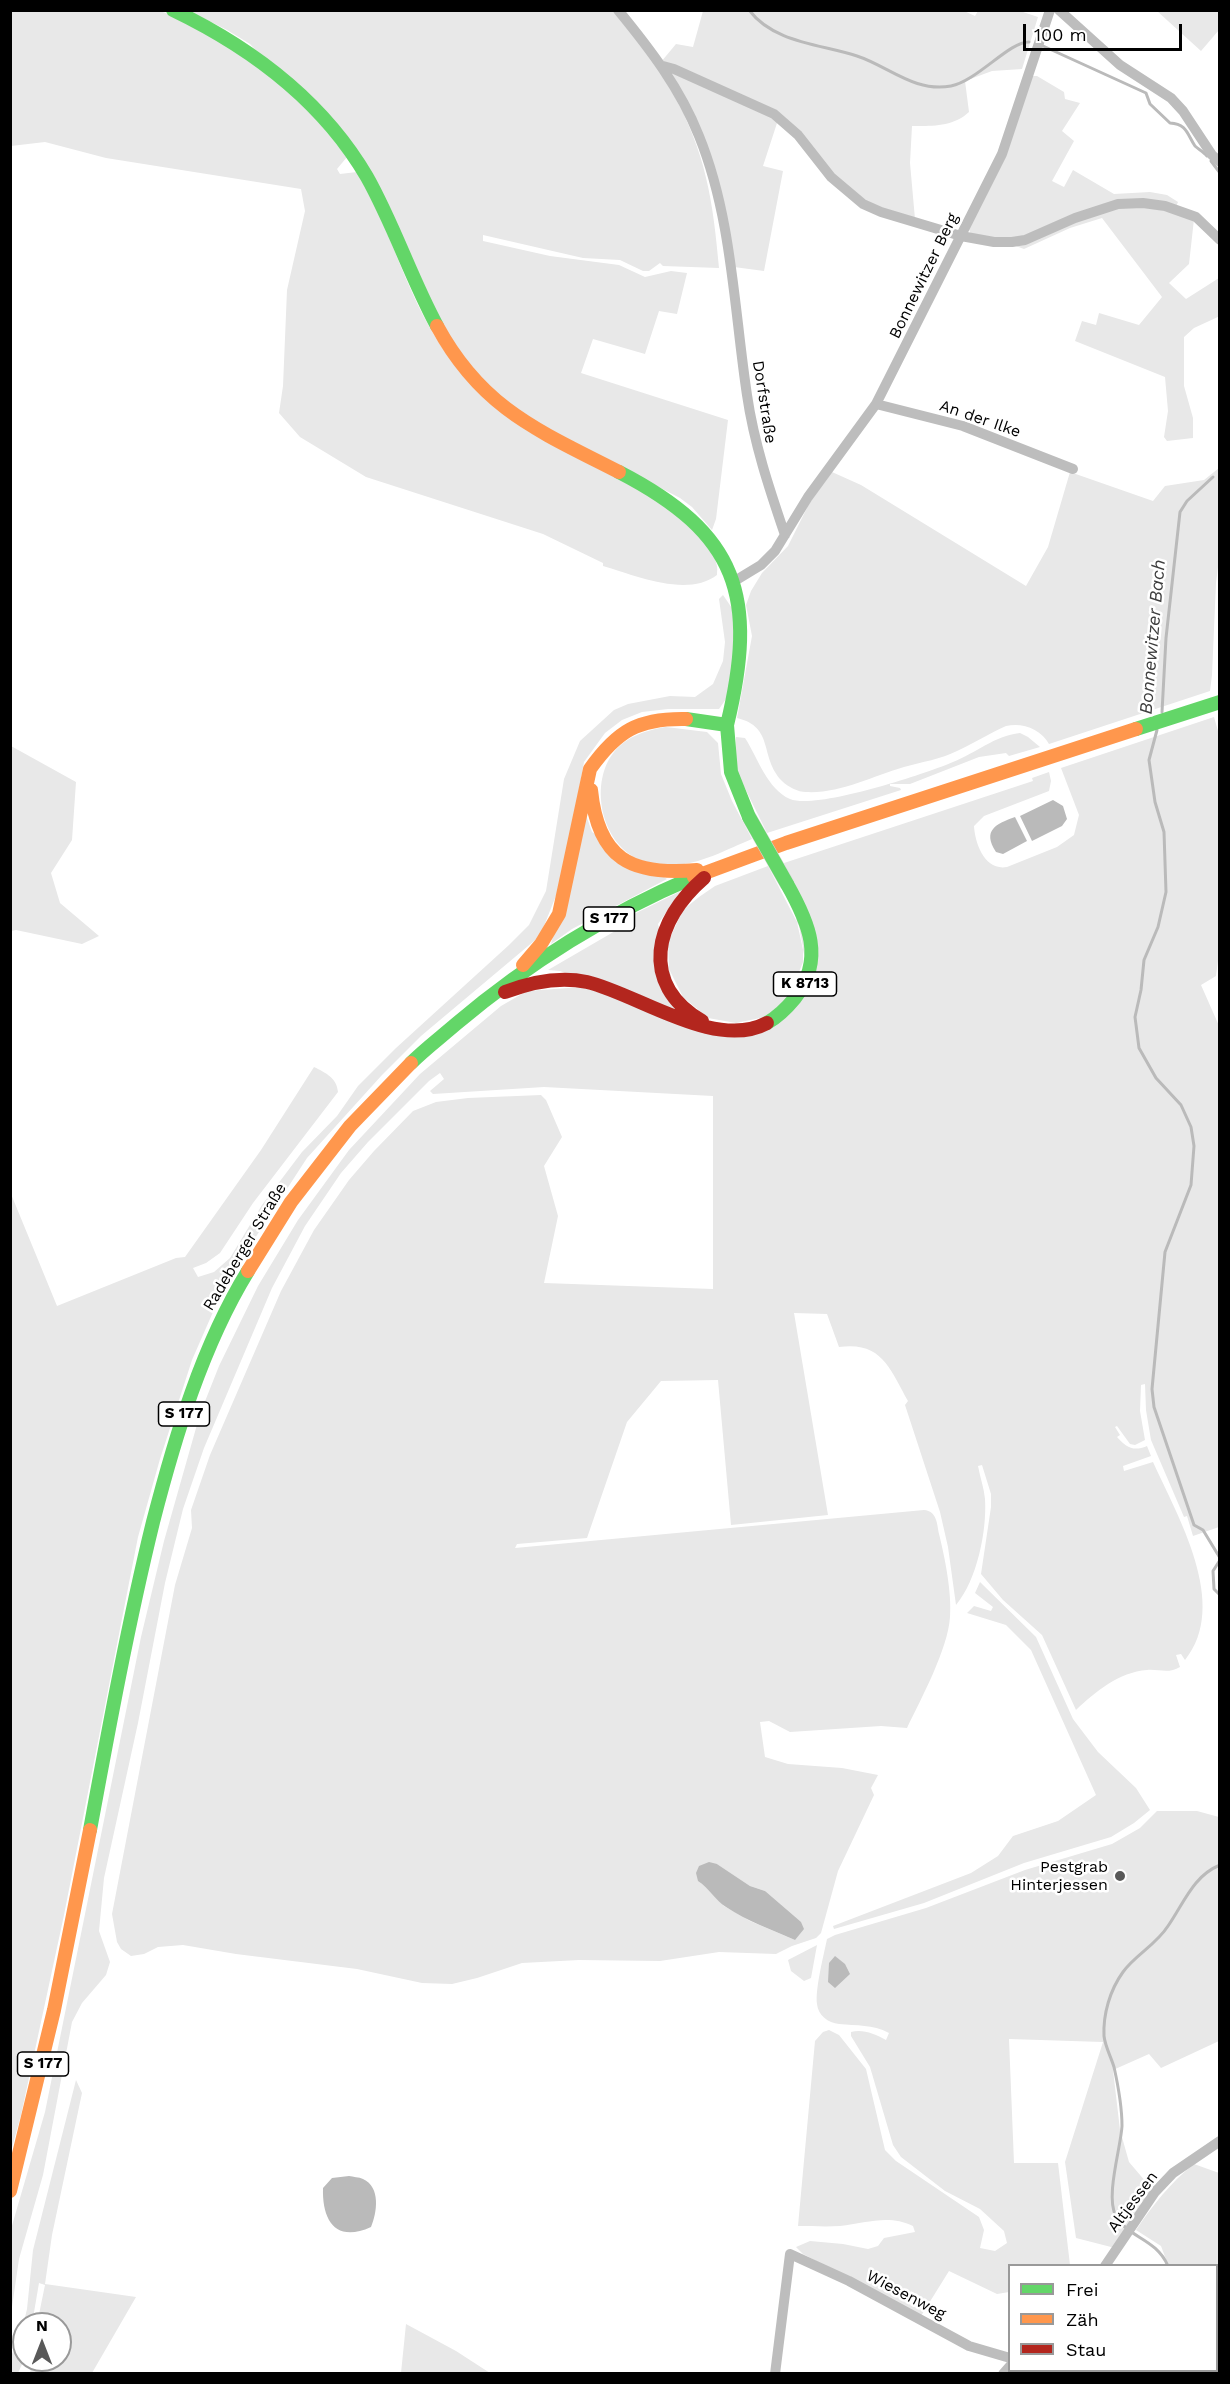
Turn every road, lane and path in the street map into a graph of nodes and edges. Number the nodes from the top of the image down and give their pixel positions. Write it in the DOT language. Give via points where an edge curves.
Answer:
graph roads {
  1 [pos="174,10"];
  2 [pos="618,10"];
  3 [pos="1050,10"];
  4 [pos="1059,10"];
  5 [pos="663,66"];
  6 [pos="1220,162"];
  7 [pos="961,236"];
  8 [pos="1220,240"];
  9 [pos="876,404"];
  10 [pos="1073,469"];
  11 [pos="785,535"];
  12 [pos="733,582"];
  13 [pos="1220,702"];
  14 [pos="727,725"];
  15 [pos="595,760"];
  16 [pos="720,866"];
  17 [pos="505,985"];
  18 [pos="483,1001"];
  19 [pos="717,1029"];
  20 [pos="1220,2141"];
  21 [pos="10,2191"];
  22 [pos="1106,2264"];
  23 [pos="1008,2357"];
  24 [pos="775,2373"];
  1 -- 12 [label="main road, K 8713" via="225,36 265,63 312,105 337,134 383,208 439,333 468,375 493,399 541,433 674,504 708,536"];
  2 -- 5 [label="street"];
  3 -- 7 [label="street, Bonnewitzer Berg" via="1012,129"];
  4 -- 6 [label="street" via="1120,64 1171,98"];
  5 -- 7 [label="street" via="774,114 798,135 831,177 863,204"];
  5 -- 11 [label="street, Dorfstraße" via="700,137 721,213 758,456"];
  7 -- 8 [label="street" via="994,242 1025,240 1118,204 1143,203 1196,217"];
  7 -- 9 [label="street, Bonnewitzer Berg"];
  9 -- 10 [label="street, An der Ilke" via="963,426"];
  9 -- 11 [label="street, Bonnewitzer Berg"];
  11 -- 12 [label="street, Bonnewitzer Berg" via="761,565"];
  12 -- 14 [label="main road, K 8713" via="743,638 739,680"];
  13 -- 16 [label="main road, S 177"];
  14 -- 15 [label="main road" via="669,718 645,721 622,731"];
  14 -- 19 [label="main road, K 8713, bridge" via="728,768 740,799 805,917 812,940 808,977 796,1000 777,1018 754,1028"];
  15 -- 16 [label="main road" via="591,801 597,827 625,861 662,873"];
  15 -- 17 [label="main road" via="586,781 559,914 532,955"];
  16 -- 17 [label="main road, S 177" via="626,909"];
  16 -- 19 [label="main road" via="671,912 659,956 674,999"];
  17 -- 18 [label="main road, S 177"];
  18 -- 19 [label="main road" via="525,985 568,980 602,986 677,1019"];
  18 -- 21 [label="main road, Radeberger Straße / S 177" via="396,1076 330,1147 243,1275 201,1365 169,1459 149,1538 35,2102"];
  20 -- 22 [label="street, Altjessen" via="1173,2173 1155,2192"];
  23 -- 24 [label="street, Wiesenweg" via="969,2346 790,2254"];
}
